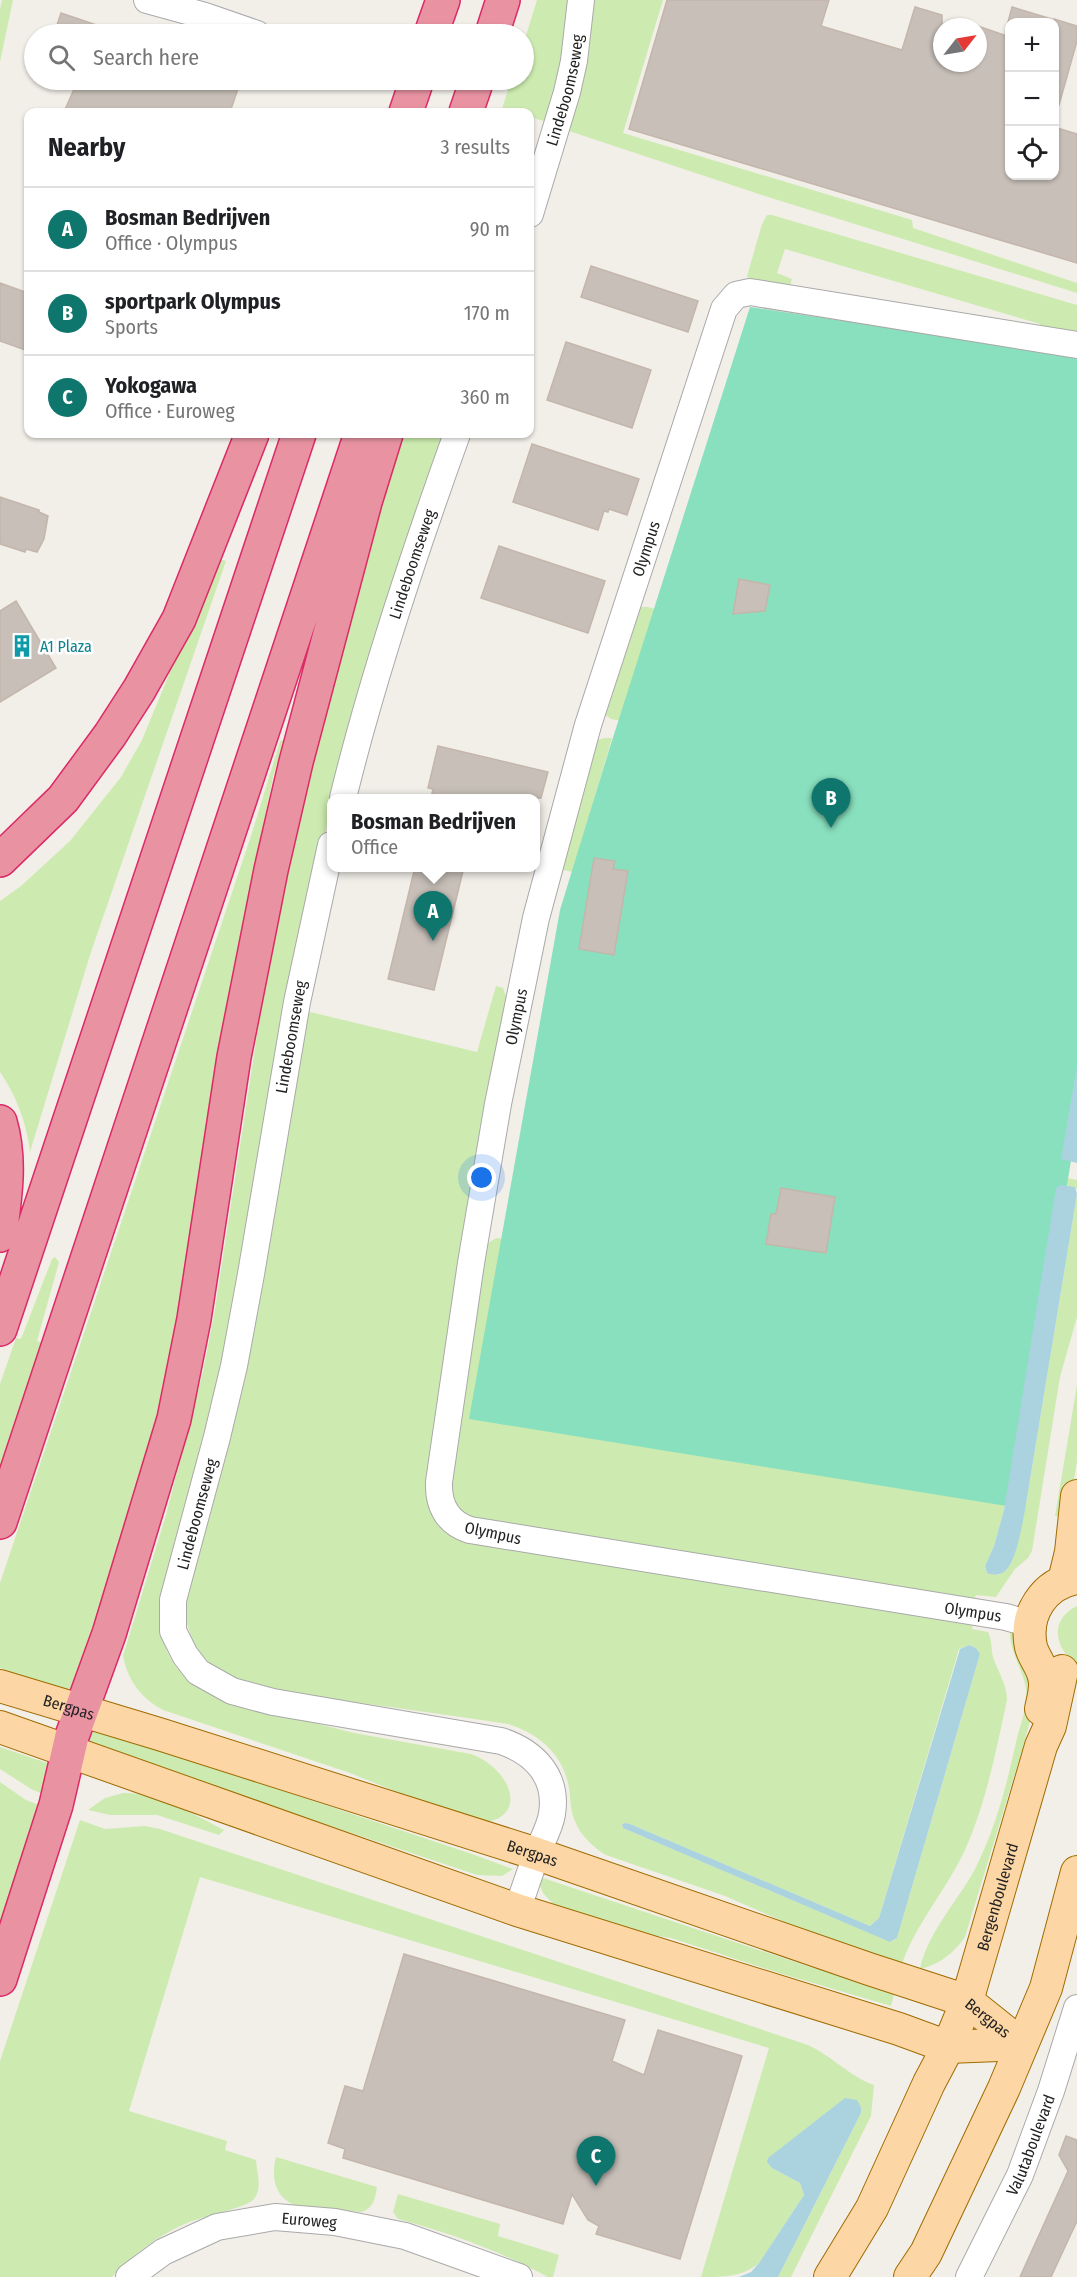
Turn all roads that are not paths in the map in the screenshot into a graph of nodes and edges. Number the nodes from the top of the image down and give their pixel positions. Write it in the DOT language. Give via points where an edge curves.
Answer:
graph roads {
  1 [pos="147,0"];
  2 [pos="443,0"];
  3 [pos="504,0"];
  4 [pos="519,0"];
  5 [pos="580,0"];
  6 [pos="229,24"];
  7 [pos="435,24"];
  8 [pos="496,24"];
  9 [pos="513,24"];
  10 [pos="414,90"];
  11 [pos="474,90"];
  12 [pos="493,90"];
  13 [pos="407,108"];
  14 [pos="467,108"];
  15 [pos="487,108"];
  16 [pos="534,201"];
  17 [pos="1077,345"];
  18 [pos="250,438"];
  19 [pos="298,438"];
  20 [pos="360,438"];
  21 [pos="385,438"];
  22 [pos="456,438"];
  23 [pos="343,794"];
  24 [pos="0,860"];
  25 [pos="327,863"];
  26 [pos="0,1122"];
  27 [pos="0,1234"];
  28 [pos="0,1329"];
  29 [pos="1077,1496"];
  30 [pos="0,1522"];
  31 [pos="1074,1582"];
  32 [pos="1037,1627"];
  33 [pos="1060,1673"];
  34 [pos="2,1686"];
  35 [pos="82,1710"];
  36 [pos="0,1727"];
  37 [pos="69,1750"];
  38 [pos="537,1854"];
  39 [pos="1077,1872"];
  40 [pos="517,1910"];
  41 [pos="0,1978"];
  42 [pos="967,2001"];
  43 [pos="1077,2008"];
  44 [pos="1021,2044"];
  45 [pos="948,2047"];
  46 [pos="506,2275"];
  47 [pos="129,2277"];
  48 [pos="830,2277"];
  49 [pos="910,2277"];
  50 [pos="969,2277"];
  1 -- 6 [label="street"];
  2 -- 7 [label="highway"];
  3 -- 8 [label="highway"];
  4 -- 9 [label="highway"];
  5 -- 16 [label="street, Lindeboomseweg" via="567,92"];
  10 -- 13 [label="highway"];
  11 -- 14 [label="highway"];
  12 -- 15 [label="highway"];
  17 -- 32 [label="street, Olympus" via="750,292 736,295 724,309 588,725 536,918 496,1115 438,1494 452,1521 470,1530 1005,1617"];
  18 -- 24 [label="highway" via="179,619 139,690 63,799"];
  19 -- 28 [label="highway"];
  20 -- 30 [label="highway"];
  21 -- 35 [label="highway" via="296,762 271,870 234,1057 194,1319 174,1419"];
  22 -- 23 [label="street, Lindeboomseweg" via="425,522"];
  25 -- 38 [label="street, Lindeboomseweg" via="297,1002 234,1366 173,1600 173,1631 184,1655 198,1672 232,1691 273,1702 501,1741 528,1753 546,1774 551,1791 552,1814"];
  26 -- 27 [label="highway" via="7,1186"];
  29 -- 31 [label="main road" via="1071,1552"];
  31 -- 32 [label="main road" via="1045,1593 1038,1602"];
  32 -- 33 [label="main road"];
  33 -- 42 [label="main road, Bergenboulevard" via="1050,1726"];
  34 -- 35 [label="main road, Bergpas"];
  35 -- 37 [label="highway"];
  35 -- 38 [label="main road, Bergpas"];
  36 -- 37 [label="main road, Bergpas"];
  37 -- 40 [label="main road, Bergpas"];
  37 -- 41 [label="highway" via="49,1827"];
  38 -- 40 [label="street, Lindeboomseweg"];
  38 -- 42 [label="main road, Bergpas"];
  39 -- 44 [label="main road" via="1046,1988"];
  40 -- 45 [label="main road, Bergpas"];
  42 -- 44 [label="main road, Bergpas"];
  42 -- 45 [label="main road, Bergenboulevard"];
  43 -- 50 [label="street, Valutaboulevard" via="1020,2175"];
  44 -- 45 [label="main road, Bergpas"];
  44 -- 49 [label="main road" via="926,2253"];
  45 -- 48 [label="main road" via="872,2208"];
  46 -- 47 [label="street, Euroweg" via="405,2235 335,2222 275,2217 217,2227 163,2252"];
}
